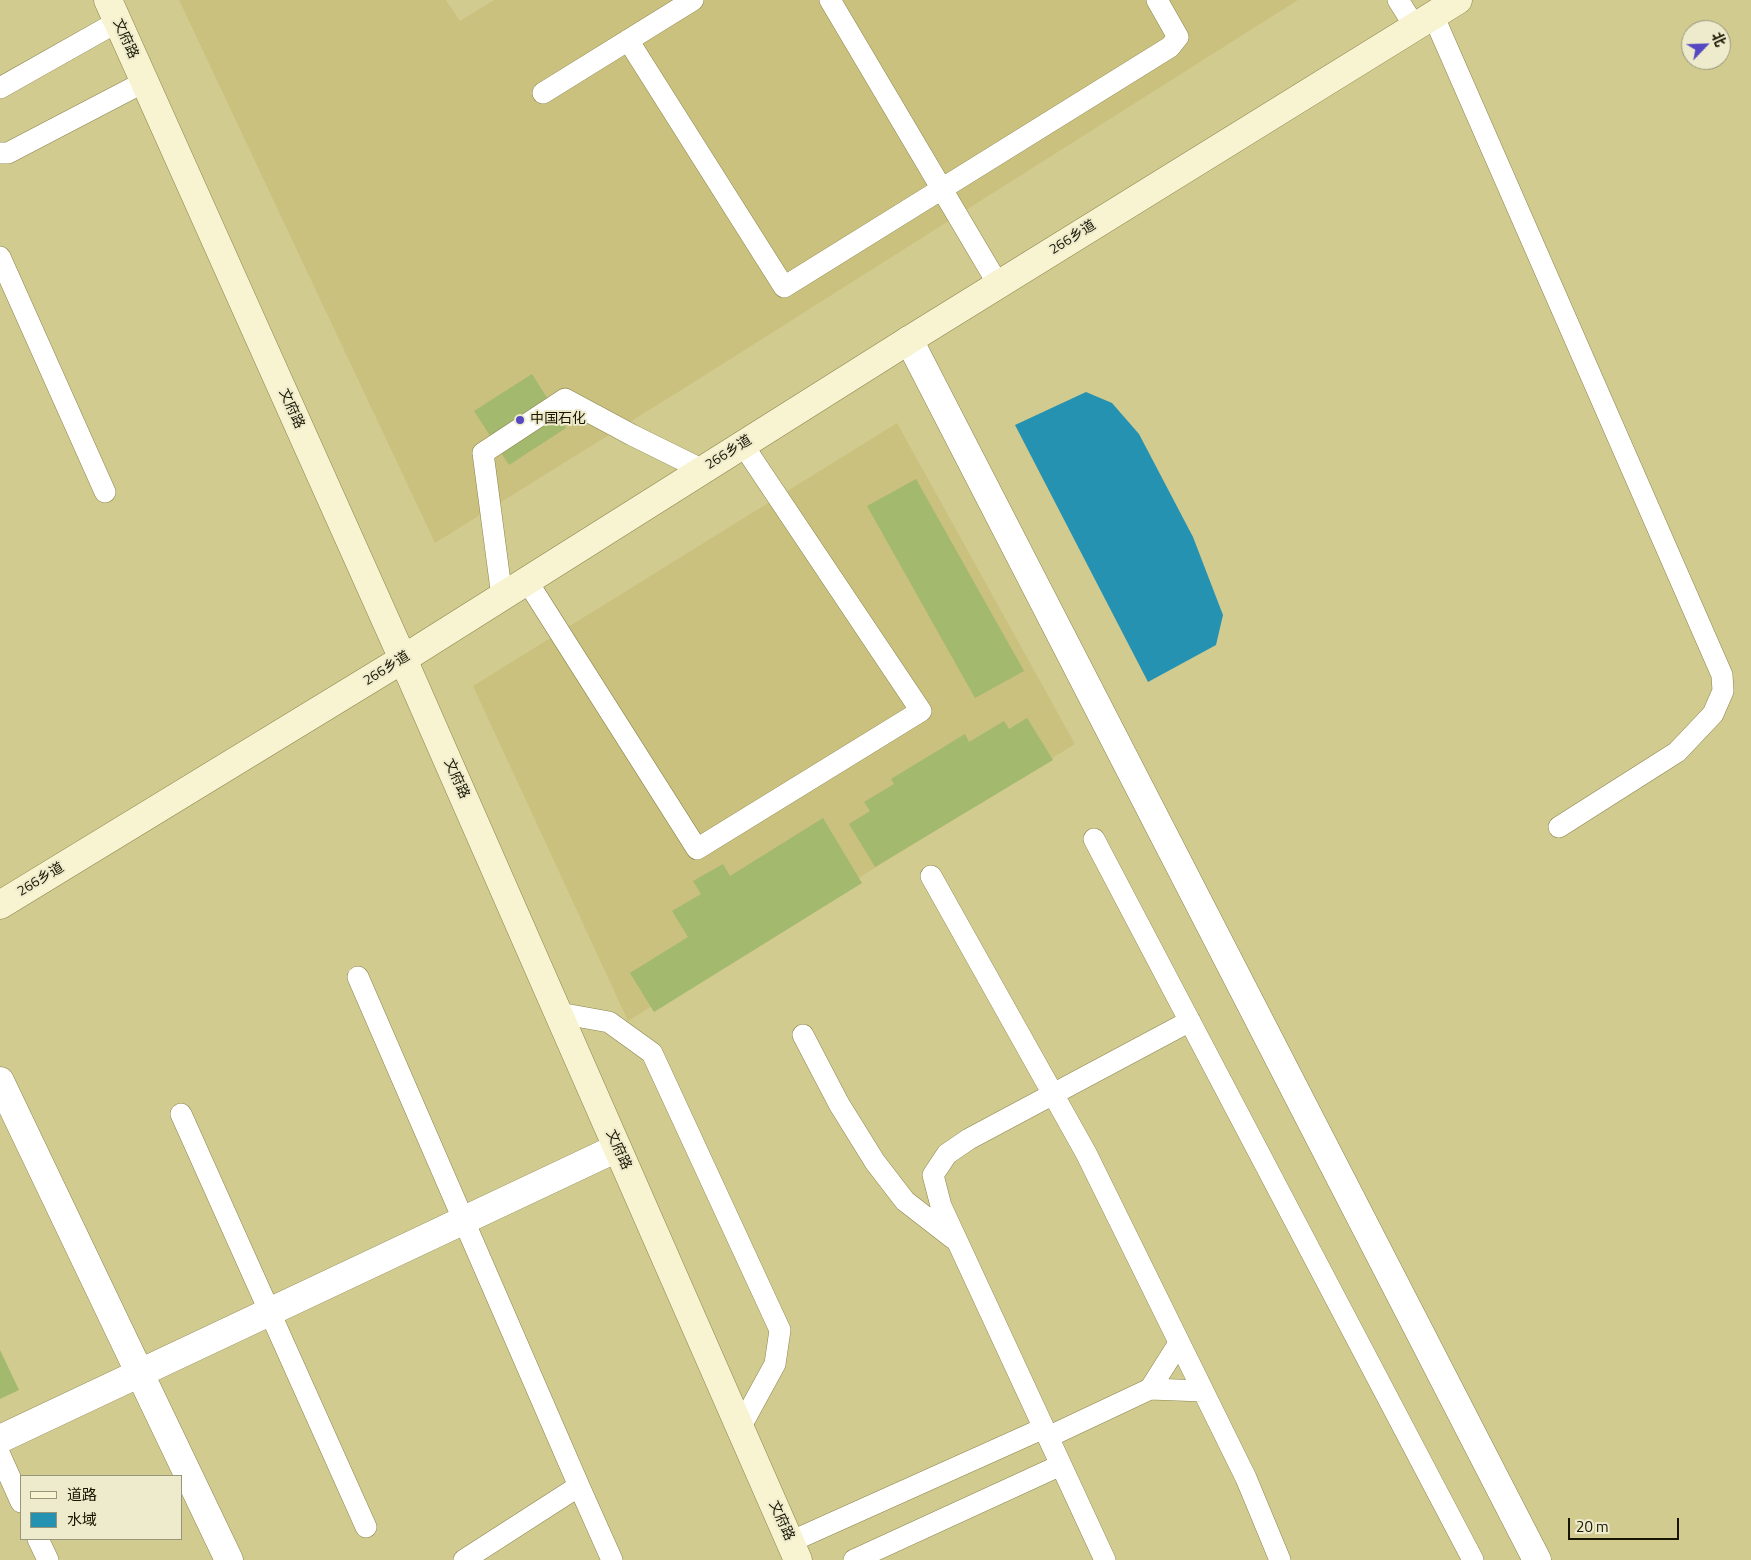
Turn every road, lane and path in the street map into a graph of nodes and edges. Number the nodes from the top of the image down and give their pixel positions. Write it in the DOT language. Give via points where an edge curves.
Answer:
graph roads {
  1 [pos="693,0"];
  2 [pos="830,0"];
  3 [pos="1157,0"];
  4 [pos="1398,0"];
  5 [pos="1458,0"];
  6 [pos="112,11"];
  7 [pos="1424,21"];
  8 [pos="628,40"];
  9 [pos="144,82"];
  10 [pos="0,88"];
  11 [pos="543,93"];
  12 [pos="0,153"];
  13 [pos="942,189"];
  14 [pos="0,257"];
  15 [pos="998,284"];
  16 [pos="909,340"];
  17 [pos="743,445"];
  18 [pos="703,470"];
  19 [pos="105,492"];
  20 [pos="528,581"];
  21 [pos="502,597"];
  22 [pos="403,659"];
  23 [pos="1559,827"];
  24 [pos="1094,839"];
  25 [pos="930,876"];
  26 [pos="0,905"];
  27 [pos="358,978"];
  28 [pos="559,1013"];
  29 [pos="1190,1021"];
  30 [pos="803,1035"];
  31 [pos="0,1081"];
  32 [pos="1052,1093"];
  33 [pos="181,1114"];
  34 [pos="618,1148"];
  35 [pos="464,1220"];
  36 [pos="958,1243"];
  37 [pos="270,1312"];
  38 [pos="1179,1343"];
  39 [pos="140,1373"];
  40 [pos="1150,1389"];
  41 [pos="1203,1391"];
  42 [pos="740,1428"];
  43 [pos="1046,1433"];
  44 [pos="0,1438"];
  45 [pos="0,1456"];
  46 [pos="1061,1465"];
  47 [pos="579,1486"];
  48 [pos="20,1500"];
  49 [pos="366,1527"];
  50 [pos="38,1540"];
  51 [pos="794,1551"];
  52 [pos="48,1560"];
  53 [pos="229,1560"];
  54 [pos="464,1560"];
  55 [pos="612,1560"];
  56 [pos="854,1560"];
  57 [pos="1105,1560"];
  58 [pos="1280,1560"];
  59 [pos="1473,1560"];
  60 [pos="1536,1560"];
  1 -- 8 [label="lane"];
  2 -- 13 [label="lane"];
  3 -- 13 [label="lane" via="1178,37 1170,47"];
  4 -- 7 [label="lane"];
  5 -- 7 [label="main road, 266乡道"];
  6 -- 9 [label="main road, 文府路"];
  6 -- 10 [label="lane"];
  7 -- 15 [label="main road, 266乡道"];
  7 -- 23 [label="lane" via="1722,675 1723,691 1713,714 1677,752"];
  8 -- 11 [label="lane"];
  8 -- 13 [label="lane" via="784,287"];
  9 -- 12 [label="lane" via="8,153"];
  9 -- 22 [label="main road, 文府路"];
  13 -- 15 [label="lane"];
  14 -- 19 [label="lane"];
  15 -- 16 [label="main road, 266乡道"];
  16 -- 17 [label="main road, 266乡道"];
  16 -- 60 [label="street"];
  17 -- 18 [label="main road, 266乡道"];
  17 -- 20 [label="lane" via="921,710 697,849"];
  18 -- 20 [label="main road, 266乡道"];
  18 -- 21 [label="lane" via="565,399 483,454"];
  20 -- 21 [label="main road, 266乡道"];
  21 -- 22 [label="main road, 266乡道"];
  22 -- 26 [label="main road, 266乡道"];
  22 -- 28 [label="main road, 文府路"];
  24 -- 29 [label="lane"];
  25 -- 32 [label="lane"];
  27 -- 35 [label="lane"];
  28 -- 34 [label="main road, 文府路"];
  28 -- 42 [label="lane" via="609,1022 652,1053 780,1330 775,1364"];
  29 -- 32 [label="lane"];
  29 -- 59 [label="lane"];
  30 -- 36 [label="lane" via="839,1104 875,1162 905,1201"];
  31 -- 39 [label="street"];
  32 -- 36 [label="lane" via="947,1154 933,1175 941,1206"];
  32 -- 38 [label="lane" via="1086,1153"];
  33 -- 37 [label="lane"];
  34 -- 35 [label="street"];
  34 -- 42 [label="main road, 文府路"];
  35 -- 37 [label="street"];
  35 -- 47 [label="lane"];
  36 -- 43 [label="lane"];
  37 -- 39 [label="street"];
  37 -- 49 [label="lane"];
  38 -- 40 [label="lane"];
  38 -- 41 [label="lane"];
  39 -- 44 [label="street"];
  39 -- 53 [label="street"];
  40 -- 41 [label="lane"];
  40 -- 43 [label="lane"];
  41 -- 58 [label="lane" via="1246,1478"];
  42 -- 51 [label="main road, 文府路"];
  43 -- 46 [label="lane"];
  43 -- 51 [label="lane"];
  45 -- 48 [label="lane"];
  46 -- 56 [label="lane"];
  46 -- 57 [label="lane"];
  47 -- 54 [label="lane"];
  47 -- 55 [label="lane"];
  50 -- 52 [label="lane"];
}
